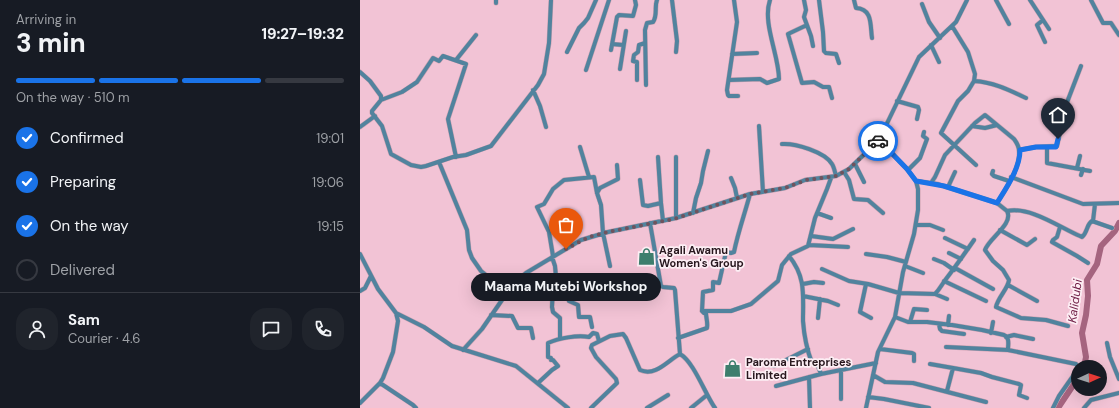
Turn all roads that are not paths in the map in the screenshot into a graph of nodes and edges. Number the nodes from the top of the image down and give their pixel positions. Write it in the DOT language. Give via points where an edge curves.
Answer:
graph roads {
  1 [pos="551,0"];
  2 [pos="596,0"];
  3 [pos="609,0"];
  4 [pos="635,0"];
  5 [pos="657,0"];
  6 [pos="672,0"];
  7 [pos="734,0"];
  8 [pos="770,0"];
  9 [pos="804,0"];
  10 [pos="819,0"];
  11 [pos="854,0"];
  12 [pos="967,0"];
  13 [pos="996,0"];
  14 [pos="1030,0"];
  15 [pos="1091,0"];
  16 [pos="922,4"];
  17 [pos="1043,20"];
  18 [pos="1008,24"];
  19 [pos="807,26"];
  20 [pos="952,26"];
  21 [pos="1049,29"];
  22 [pos="626,31"];
  23 [pos="476,35"];
  24 [pos="1119,35"];
  25 [pos="872,38"];
  26 [pos="940,38"];
  27 [pos="1045,42"];
  28 [pos="644,43"];
  29 [pos="612,44"];
  30 [pos="623,45"];
  31 [pos="931,45"];
  32 [pos="813,46"];
  33 [pos="610,50"];
  34 [pos="567,52"];
  35 [pos="676,52"];
  36 [pos="757,53"];
  37 [pos="732,54"];
  38 [pos="456,60"];
  39 [pos="939,62"];
  40 [pos="839,63"];
  41 [pos="1080,66"];
  42 [pos="620,69"];
  43 [pos="586,70"];
  44 [pos="360,72"];
  45 [pos="637,80"];
  46 [pos="729,80"];
  47 [pos="974,81"];
  48 [pos="646,85"];
  49 [pos="533,90"];
  50 [pos="738,96"];
  51 [pos="832,98"];
  52 [pos="1026,98"];
  53 [pos="381,100"];
  54 [pos="897,101"];
  55 [pos="375,116"];
  56 [pos="917,119"];
  57 [pos="996,124"];
  58 [pos="759,126"];
  59 [pos="972,126"];
  60 [pos="360,127"];
  61 [pos="546,127"];
  62 [pos="924,132"];
  63 [pos="879,140"];
  64 [pos="782,144"];
  65 [pos="955,145"];
  66 [pos="1046,146"];
  67 [pos="580,147"];
  68 [pos="1020,150"];
  69 [pos="708,151"];
  70 [pos="1080,156"];
  71 [pos="456,157"];
  72 [pos="676,157"];
  73 [pos="658,158"];
  74 [pos="439,162"];
  75 [pos="855,164"];
  76 [pos="617,165"];
  77 [pos="976,165"];
  78 [pos="1076,168"];
  79 [pos="1083,169"];
  80 [pos="908,170"];
  81 [pos="993,170"];
  82 [pos="1090,171"];
  83 [pos="844,172"];
  84 [pos="955,172"];
  85 [pos="1081,175"];
  86 [pos="836,176"];
  87 [pos="589,177"];
  88 [pos="731,178"];
  89 [pos="831,178"];
  90 [pos="1010,179"];
  91 [pos="640,180"];
  92 [pos="916,181"];
  93 [pos="864,182"];
  94 [pos="931,183"];
  95 [pos="948,187"];
  96 [pos="763,192"];
  97 [pos="597,193"];
  98 [pos="750,194"];
  99 [pos="736,198"];
  100 [pos="661,203"];
  101 [pos="997,203"];
  102 [pos="1119,203"];
  103 [pos="1095,204"];
  104 [pos="1006,211"];
  105 [pos="693,213"];
  106 [pos="817,213"];
  107 [pos="883,213"];
  108 [pos="676,218"];
  109 [pos="831,218"];
  110 [pos="663,221"];
  111 [pos="1093,221"];
  112 [pos="650,223"];
  113 [pos="916,225"];
  114 [pos="1060,227"];
  115 [pos="1112,228"];
  116 [pos="853,229"];
  117 [pos="943,230"];
  118 [pos="1000,230"];
  119 [pos="603,233"];
  120 [pos="811,236"];
  121 [pos="945,238"];
  122 [pos="1035,239"];
  123 [pos="974,240"];
  124 [pos="809,245"];
  125 [pos="848,247"];
  126 [pos="968,249"];
  127 [pos="949,253"];
  128 [pos="360,254"];
  129 [pos="866,254"];
  130 [pos="789,256"];
  131 [pos="553,257"];
  132 [pos="934,259"];
  133 [pos="961,259"];
  134 [pos="1088,263"];
  135 [pos="906,264"];
  136 [pos="610,266"];
  137 [pos="822,269"];
  138 [pos="954,269"];
  139 [pos="923,273"];
  140 [pos="371,276"];
  141 [pos="556,277"];
  142 [pos="944,281"];
  143 [pos="822,283"];
  144 [pos="513,284"];
  145 [pos="803,284"];
  146 [pos="866,284"];
  147 [pos="1008,285"];
  148 [pos="993,289"];
  149 [pos="360,291"];
  150 [pos="899,293"];
  151 [pos="935,294"];
  152 [pos="803,296"];
  153 [pos="820,299"];
  154 [pos="947,299"];
  155 [pos="986,301"];
  156 [pos="1037,301"];
  157 [pos="838,305"];
  158 [pos="927,310"];
  159 [pos="702,311"];
  160 [pos="396,313"];
  161 [pos="491,315"];
  162 [pos="949,316"];
  163 [pos="895,317"];
  164 [pos="818,318"];
  165 [pos="871,318"];
  166 [pos="910,322"];
  167 [pos="993,322"];
  168 [pos="939,324"];
  169 [pos="948,325"];
  170 [pos="1068,326"];
  171 [pos="592,327"];
  172 [pos="991,333"];
  173 [pos="964,334"];
  174 [pos="1006,337"];
  175 [pos="533,338"];
  176 [pos="560,338"];
  177 [pos="678,338"];
  178 [pos="1033,339"];
  179 [pos="600,341"];
  180 [pos="1107,343"];
  181 [pos="946,348"];
  182 [pos="808,349"];
  183 [pos="880,349"];
  184 [pos="463,350"];
  185 [pos="1008,350"];
  186 [pos="680,354"];
  187 [pos="914,361"];
  188 [pos="876,363"];
  189 [pos="1071,363"];
  190 [pos="930,364"];
  191 [pos="774,366"];
  192 [pos="953,368"];
  193 [pos="841,371"];
  194 [pos="821,374"];
  195 [pos="873,374"];
  196 [pos="809,377"];
  197 [pos="1071,378"];
  198 [pos="1119,379"];
  199 [pos="380,383"];
  200 [pos="538,384"];
  201 [pos="776,386"];
  202 [pos="946,391"];
  203 [pos="1119,393"];
  204 [pos="668,395"];
  205 [pos="707,395"];
  206 [pos="868,397"];
  207 [pos="1027,398"];
  208 [pos="840,399"];
  209 [pos="986,402"];
  210 [pos="360,403"];
  211 [pos="563,406"];
  212 [pos="416,408"];
  213 [pos="568,408"];
  214 [pos="591,408"];
  215 [pos="648,408"];
  216 [pos="691,408"];
  217 [pos="715,408"];
  218 [pos="810,408"];
  219 [pos="866,408"];
  220 [pos="929,408"];
  221 [pos="1053,408"];
  222 [pos="1084,408"];
  1 -- 49 [label="street" via="546,69"];
  2 -- 34 [label="street"];
  3 -- 43 [label="street"];
  4 -- 29 [label="street" via="633,16 618,15"];
  5 -- 28 [label="street" via="654,7 655,20 646,24"];
  6 -- 35 [label="street"];
  7 -- 37 [label="street" via="737,22"];
  8 -- 46 [label="street" via="769,22 780,79 767,83 760,79"];
  9 -- 19 [label="street"];
  10 -- 40 [label="street" via="824,51 836,54"];
  11 -- 25 [label="street" via="856,8 863,8 868,13"];
  12 -- 20 [label="street"];
  13 -- 18 [label="street"];
  14 -- 17 [label="street"];
  15 -- 24 [label="street" via="1103,23 1111,23"];
  16 -- 26 [label="street" via="929,22"];
  17 -- 21 [label="street"];
  17 -- 27 [label="street" via="1037,25"];
  19 -- 32 [label="street"];
  19 -- 51 [label="street" via="788,35 802,83 814,82 829,87"];
  20 -- 26 [label="street"];
  20 -- 47 [label="street" via="968,52 975,73"];
  22 -- 30 [label="street"];
  23 -- 38 [label="street"];
  26 -- 31 [label="street"];
  28 -- 45 [label="street" via="634,55 633,61 637,62"];
  28 -- 48 [label="street"];
  29 -- 30 [label="street"];
  29 -- 33 [label="street"];
  30 -- 42 [label="street"];
  31 -- 39 [label="street"];
  31 -- 54 [label="street" via="919,57"];
  36 -- 37 [label="street"];
  37 -- 46 [label="street"];
  38 -- 53 [label="street" via="443,56 439,61 433,58 417,82 402,92"];
  38 -- 71 [label="street" via="467,65 448,119"];
  41 -- 66 [label="street" via="1066,105 1057,146"];
  44 -- 53 [label="street" via="380,94"];
  46 -- 50 [label="street" via="728,95"];
  47 -- 52 [label="street" via="1001,86"];
  47 -- 65 [label="street" via="958,101 941,132"];
  49 -- 61 [label="street"];
  49 -- 71 [label="street" via="490,146"];
  53 -- 55 [label="street" via="372,111"];
  54 -- 56 [label="street" via="918,107"];
  54 -- 63 [label="street"];
  55 -- 60 [label="street"];
  55 -- 74 [label="street" via="382,126 394,157 421,167"];
  57 -- 59 [label="street" via="985,128"];
  57 -- 59 [label="street" via="985,114"];
  57 -- 68 [label="street" via="1014,139"];
  58 -- 96 [label="street"];
  59 -- 65 [label="street"];
  62 -- 80 [label="street" via="922,136 927,139 921,155"];
  63 -- 75 [label="street"];
  63 -- 80 [label="street"];
  64 -- 86 [label="street" via="798,145 817,152 832,164"];
  65 -- 77 [label="street"];
  65 -- 94 [label="street" via="944,157"];
  66 -- 68 [label="street"];
  66 -- 78 [label="street" via="1047,163"];
  67 -- 87 [label="street"];
  68 -- 90 [label="street" via="1018,162"];
  69 -- 105 [label="street"];
  70 -- 78 [label="street"];
  71 -- 74 [label="street"];
  72 -- 108 [label="street"];
  73 -- 100 [label="street"];
  74 -- 144 [label="street" via="465,225 472,258 484,274"];
  75 -- 83 [label="street"];
  75 -- 93 [label="street"];
  76 -- 97 [label="street" via="618,179 600,188"];
  78 -- 79 [label="street"];
  79 -- 82 [label="street"];
  79 -- 85 [label="street"];
  80 -- 92 [label="street"];
  81 -- 90 [label="street" via="994,176"];
  83 -- 86 [label="street"];
  83 -- 107 [label="street" via="854,199 868,200"];
  84 -- 95 [label="street"];
  86 -- 89 [label="street"];
  87 -- 97 [label="street" via="595,178"];
  87 -- 131 [label="street" via="562,182 553,189 544,204 537,207 548,232"];
  88 -- 99 [label="street"];
  89 -- 96 [label="street" via="806,180 785,188"];
  89 -- 106 [label="street"];
  90 -- 101 [label="street"];
  90 -- 103 [label="street" via="1081,204"];
  91 -- 100 [label="street" via="643,205"];
  92 -- 94 [label="street"];
  92 -- 113 [label="street"];
  94 -- 95 [label="street"];
  95 -- 101 [label="street"];
  96 -- 98 [label="street"];
  97 -- 119 [label="street" via="602,205"];
  98 -- 99 [label="street"];
  98 -- 159 [label="street" via="734,252 726,252 719,283 713,282 713,290 703,292"];
  99 -- 105 [label="street"];
  100 -- 110 [label="street"];
  101 -- 104 [label="street"];
  102 -- 103 [label="street"];
  103 -- 111 [label="street"];
  104 -- 114 [label="street" via="1014,210 1035,215"];
  104 -- 118 [label="street" via="1008,218"];
  105 -- 108 [label="street"];
  106 -- 109 [label="street"];
  106 -- 120 [label="street"];
  108 -- 110 [label="street"];
  110 -- 112 [label="street"];
  111 -- 114 [label="street" via="1087,225 1082,237"];
  111 -- 115 [label="street"];
  112 -- 119 [label="street"];
  112 -- 177 [label="street" via="661,286 676,290"];
  113 -- 117 [label="street"];
  113 -- 135 [label="street"];
  114 -- 134 [label="street" via="1052,242"];
  116 -- 120 [label="street" via="833,239"];
  118 -- 122 [label="street" via="1027,245"];
  118 -- 147 [label="street" via="985,252 1003,270 1009,280"];
  119 -- 131 [label="street" via="581,240"];
  119 -- 136 [label="street"];
  120 -- 124 [label="street"];
  121 -- 126 [label="street"];
  123 -- 126 [label="street"];
  124 -- 125 [label="street"];
  124 -- 130 [label="street"];
  126 -- 133 [label="street"];
  127 -- 133 [label="street"];
  128 -- 140 [label="street"];
  129 -- 135 [label="street" via="887,257"];
  130 -- 145 [label="street" via="799,270"];
  130 -- 159 [label="street" via="782,265 778,281 751,304 731,311"];
  131 -- 141 [label="street"];
  131 -- 144 [label="street"];
  132 -- 138 [label="street"];
  133 -- 138 [label="street"];
  135 -- 139 [label="street"];
  135 -- 150 [label="street"];
  137 -- 146 [label="street" via="849,281"];
  138 -- 142 [label="street"];
  138 -- 148 [label="street"];
  140 -- 149 [label="street"];
  140 -- 160 [label="street"];
  141 -- 171 [label="street" via="562,283 569,301 578,306 579,317 590,317"];
  141 -- 176 [label="street" via="552,307 553,312 560,318"];
  142 -- 151 [label="street"];
  142 -- 155 [label="street"];
  143 -- 145 [label="street"];
  144 -- 161 [label="street"];
  145 -- 152 [label="street"];
  146 -- 150 [label="street"];
  146 -- 165 [label="street" via="860,312"];
  147 -- 156 [label="street"];
  147 -- 170 [label="street" via="1000,296 996,308 1021,318 1046,320"];
  150 -- 151 [label="street"];
  150 -- 163 [label="street"];
  151 -- 154 [label="street"];
  152 -- 153 [label="street"];
  152 -- 182 [label="street" via="803,322"];
  153 -- 157 [label="street"];
  153 -- 164 [label="street"];
  158 -- 166 [label="street" via="914,309"];
  159 -- 177 [label="street" via="706,313 707,328"];
  160 -- 184 [label="street" via="424,327 446,343"];
  160 -- 199 [label="street" via="398,321 393,352"];
  161 -- 175 [label="street" via="512,316 518,328 531,328"];
  161 -- 184 [label="street"];
  162 -- 169 [label="street"];
  163 -- 166 [label="street"];
  163 -- 183 [label="street"];
  166 -- 168 [label="street"];
  167 -- 172 [label="street"];
  168 -- 169 [label="street"];
  168 -- 173 [label="street" via="942,331"];
  169 -- 172 [label="street"];
  172 -- 174 [label="street"];
  174 -- 178 [label="street" via="1014,335"];
  174 -- 185 [label="street"];
  176 -- 179 [label="street" via="589,337 593,333 597,334"];
  176 -- 200 [label="street" via="547,345 548,357 558,366"];
  177 -- 186 [label="street"];
  179 -- 186 [label="street" via="622,334 640,370 644,372 654,371"];
  179 -- 214 [label="street" via="591,348 617,383"];
  180 -- 198 [label="street"];
  181 -- 185 [label="street"];
  182 -- 191 [label="street"];
  182 -- 194 [label="street" via="812,363 818,366"];
  183 -- 187 [label="street" via="912,353"];
  183 -- 188 [label="street"];
  184 -- 200 [label="street" via="511,364"];
  185 -- 189 [label="street"];
  186 -- 205 [label="street" via="692,368"];
  188 -- 193 [label="street"];
  188 -- 195 [label="street"];
  190 -- 192 [label="street"];
  192 -- 202 [label="street"];
  192 -- 207 [label="street" via="1016,383 1020,385 1019,395"];
  193 -- 194 [label="street"];
  193 -- 208 [label="street"];
  194 -- 196 [label="street"];
  195 -- 202 [label="street" via="885,382 914,383"];
  195 -- 206 [label="street"];
  196 -- 201 [label="street"];
  196 -- 218 [label="street"];
  197 -- 221 [label="street"];
  199 -- 210 [label="street"];
  199 -- 212 [label="street"];
  200 -- 211 [label="street"];
  202 -- 209 [label="street"];
  203 -- 222 [label="street" via="1091,400"];
  204 -- 215 [label="street"];
  205 -- 216 [label="street"];
  205 -- 217 [label="street"];
  206 -- 219 [label="street"];
  206 -- 220 [label="street"];
  211 -- 213 [label="street"];
}
